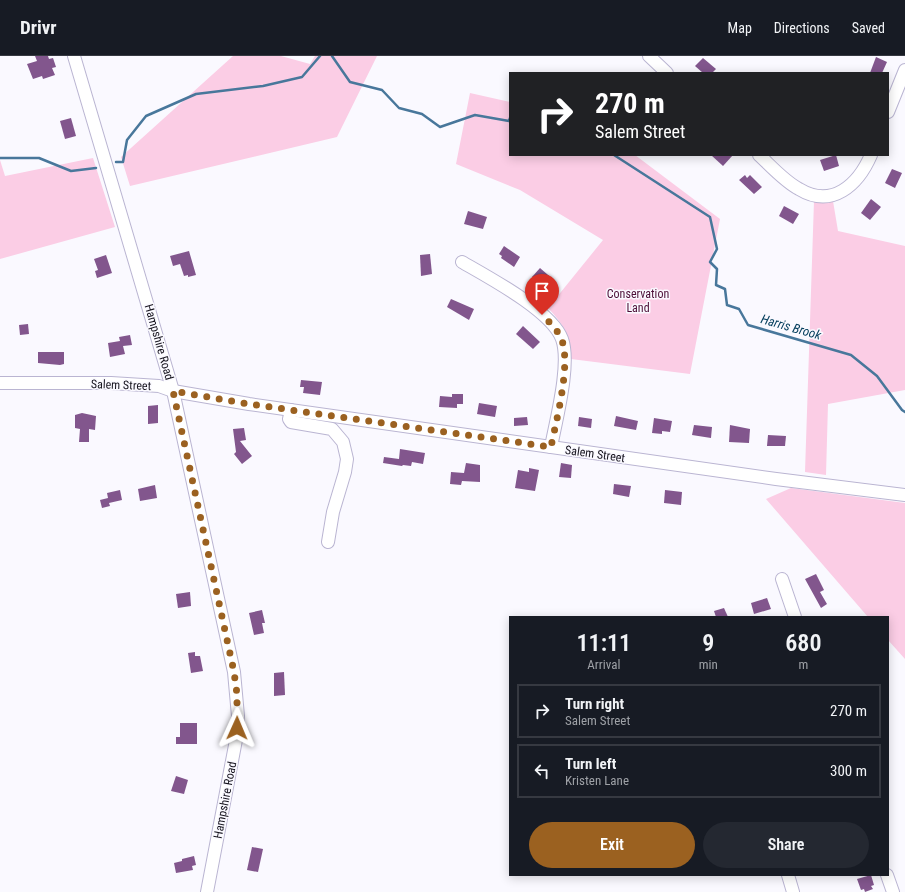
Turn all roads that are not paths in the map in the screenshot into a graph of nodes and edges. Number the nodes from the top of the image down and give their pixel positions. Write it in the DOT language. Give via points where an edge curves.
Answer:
graph roads {
  1 [pos="74,56"];
  2 [pos="648,56"];
  3 [pos="905,70"];
  4 [pos="667,72"];
  5 [pos="889,110"];
  6 [pos="760,156"];
  7 [pos="870,156"];
  8 [pos="462,262"];
  9 [pos="0,383"];
  10 [pos="173,391"];
  11 [pos="290,410"];
  12 [pos="328,415"];
  13 [pos="321,427"];
  14 [pos="551,447"];
  15 [pos="905,495"];
  16 [pos="328,542"];
  17 [pos="782,579"];
  18 [pos="795,616"];
  19 [pos="788,876"];
  20 [pos="887,876"];
  21 [pos="207,892"];
  22 [pos="794,892"];
  23 [pos="893,892"];
  1 -- 10 [label="street, Hampshire Road"];
  2 -- 4 [label="street"];
  3 -- 5 [label="street"];
  6 -- 7 [label="street" via="799,190 821,196 836,193 850,186 861,175"];
  8 -- 14 [label="street" via="514,293 549,322 559,334 565,364"];
  9 -- 10 [label="street, Salem Street" via="111,383 159,386"];
  10 -- 11 [label="street, Salem Street"];
  10 -- 21 [label="street, Hampshire Road" via="237,694 238,716 233,761"];
  11 -- 12 [label="street, Salem Street"];
  11 -- 13 [label="street" via="291,422"];
  12 -- 13 [label="street"];
  12 -- 14 [label="street, Salem Street"];
  13 -- 16 [label="street" via="332,429 343,442 347,459"];
  14 -- 15 [label="street, Salem Street"];
  17 -- 18 [label="street"];
  19 -- 22 [label="street"];
  20 -- 23 [label="street"];
}
